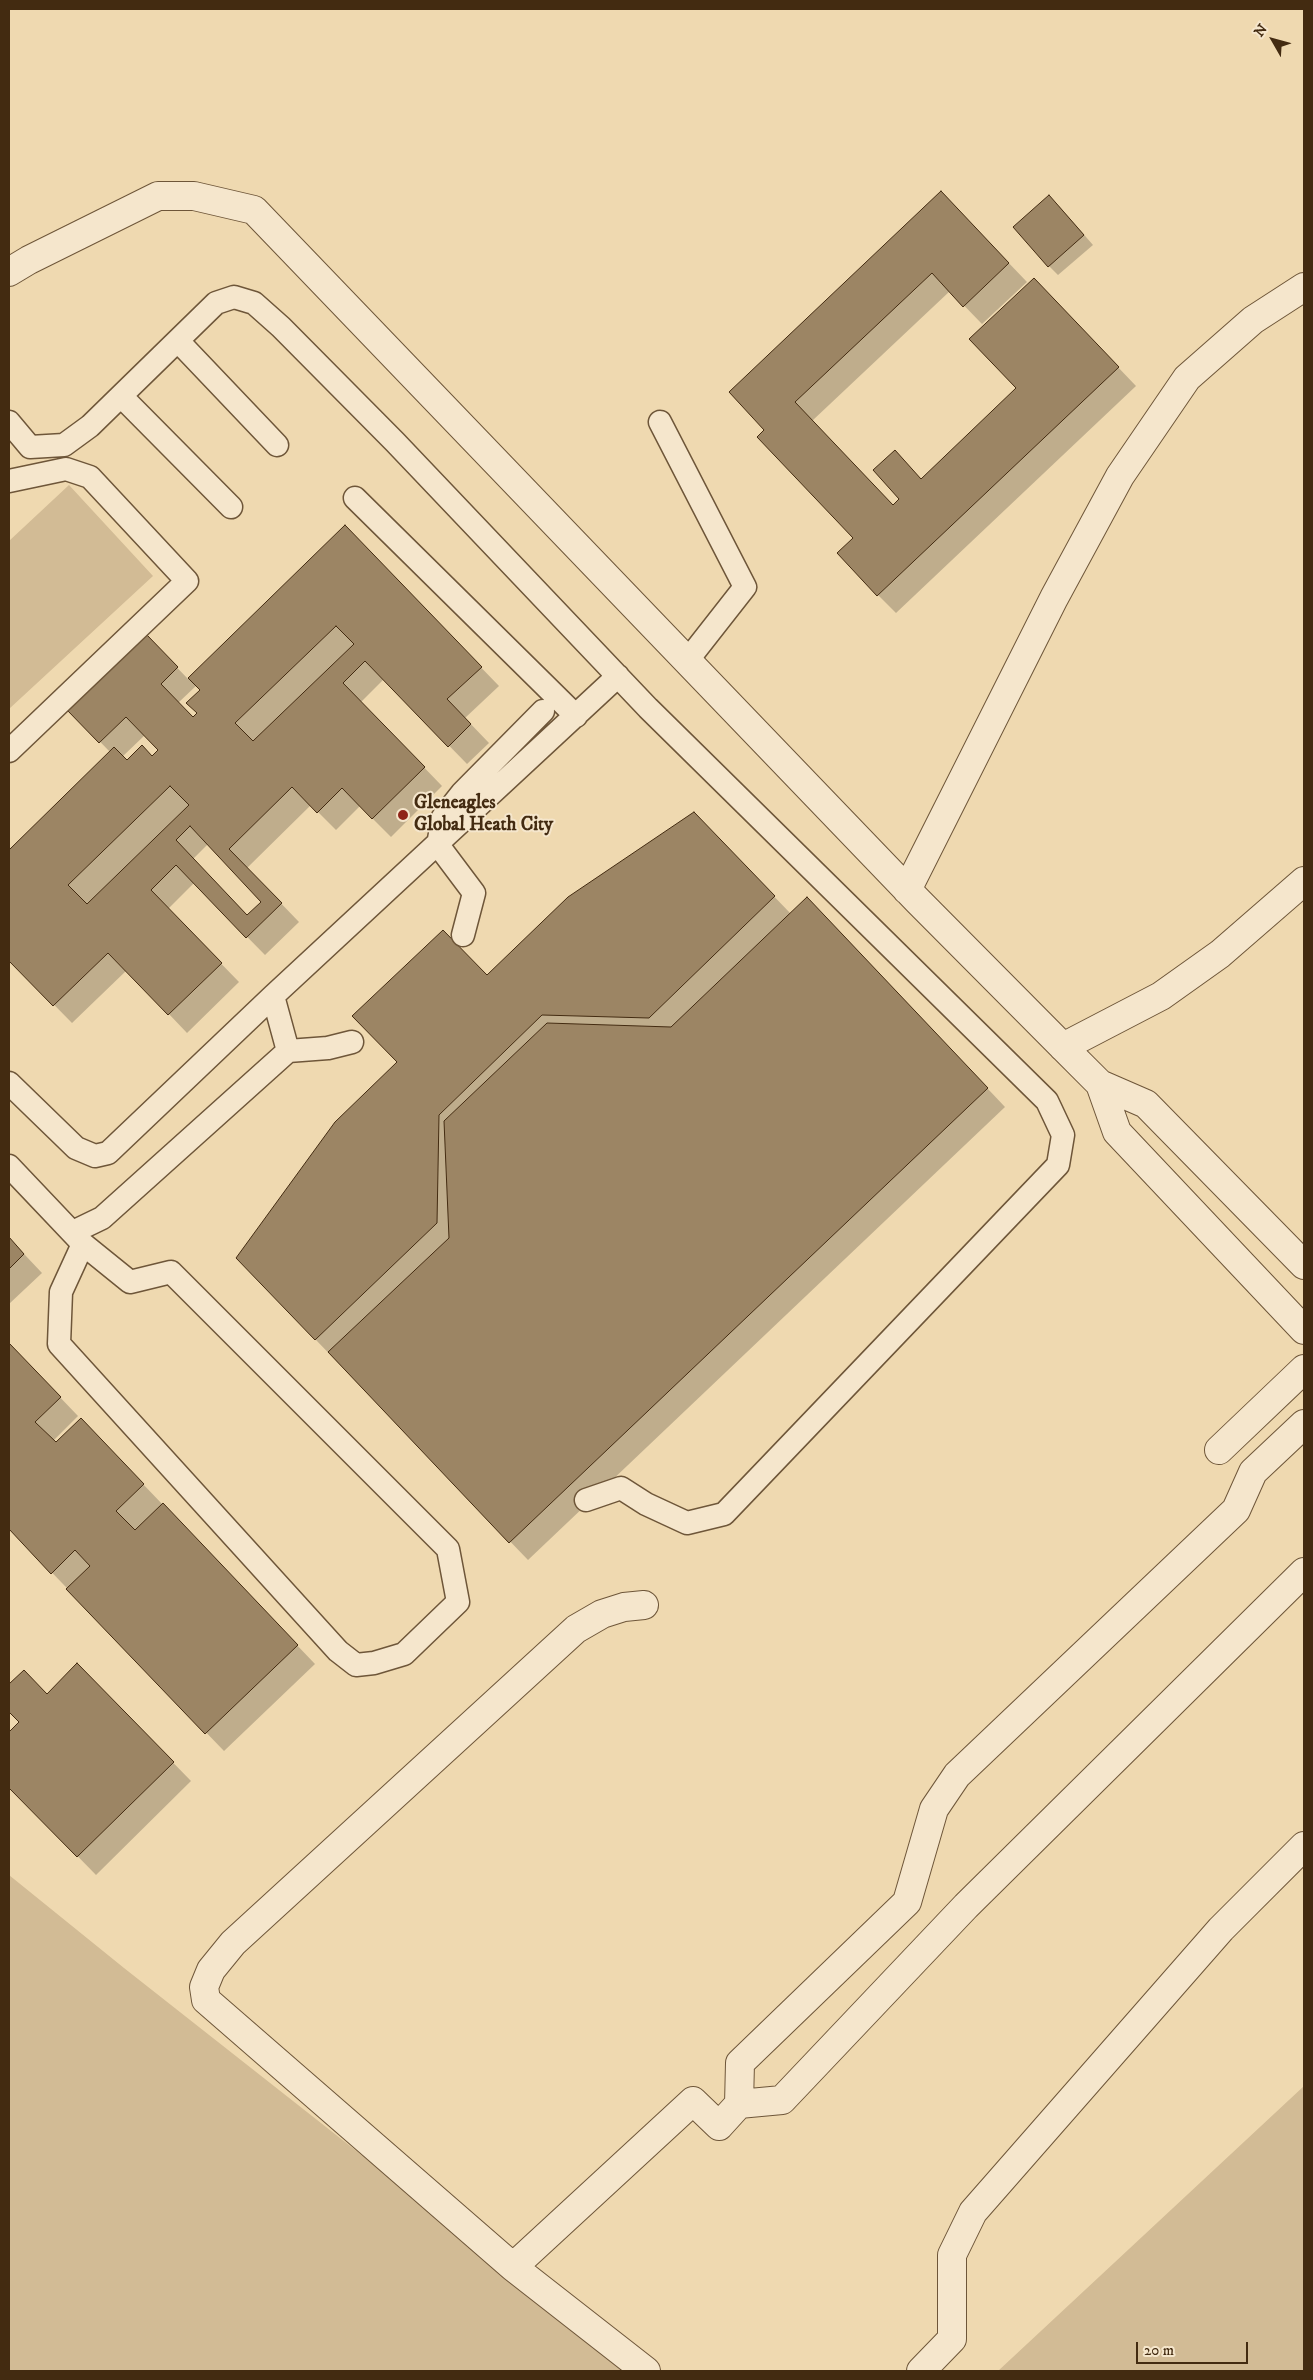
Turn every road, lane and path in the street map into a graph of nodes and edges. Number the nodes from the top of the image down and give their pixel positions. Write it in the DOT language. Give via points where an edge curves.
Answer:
graph roads {
  1 [pos="9,272"];
  2 [pos="1304,287"];
  3 [pos="178,341"];
  4 [pos="121,396"];
  5 [pos="9,422"];
  6 [pos="660,422"];
  7 [pos="277,445"];
  8 [pos="9,481"];
  9 [pos="355,498"];
  10 [pos="231,507"];
  11 [pos="687,661"];
  12 [pos="618,676"];
  13 [pos="543,711"];
  14 [pos="576,716"];
  15 [pos="9,751"];
  16 [pos="438,845"];
  17 [pos="1304,881"];
  18 [pos="908,890"];
  19 [pos="463,935"];
  20 [pos="273,996"];
  21 [pos="352,1042"];
  22 [pos="1063,1047"];
  23 [pos="288,1052"];
  24 [pos="9,1082"];
  25 [pos="1100,1084"];
  26 [pos="9,1166"];
  27 [pos="78,1238"];
  28 [pos="1304,1265"];
  29 [pos="1304,1330"];
  30 [pos="1304,1369"];
  31 [pos="1304,1424"];
  32 [pos="1219,1450"];
  33 [pos="586,1500"];
  34 [pos="1304,1572"];
  35 [pos="644,1605"];
  36 [pos="1304,1846"];
  37 [pos="739,2104"];
  38 [pos="513,2267"];
  39 [pos="646,2371"];
  40 [pos="921,2371"];
  1 -- 11 [label="street" via="158,196 194,196 254,210"];
  2 -- 18 [label="street" via="1253,320 1186,378 1120,476 1054,598"];
  3 -- 4 [label="lane"];
  3 -- 7 [label="lane"];
  3 -- 12 [label="lane" via="216,303 234,296 254,303 395,442"];
  4 -- 5 [label="lane" via="90,426 64,445 30,447"];
  4 -- 10 [label="lane"];
  6 -- 11 [label="lane" via="745,587"];
  8 -- 15 [label="lane" via="66,469 90,477 187,581"];
  9 -- 14 [label="lane"];
  11 -- 18 [label="street"];
  12 -- 14 [label="lane"];
  12 -- 33 [label="lane" via="1047,1101 1063,1135 1058,1165 724,1514 687,1523 621,1488"];
  13 -- 16 [label="lane" via="462,793 443,818"];
  14 -- 16 [label="lane"];
  16 -- 19 [label="lane" via="474,893"];
  16 -- 20 [label="lane"];
  17 -- 22 [label="street" via="1220,954 1161,996"];
  18 -- 22 [label="street"];
  20 -- 23 [label="lane"];
  20 -- 24 [label="lane" via="108,1152 95,1156 76,1148"];
  21 -- 23 [label="lane"];
  22 -- 25 [label="street"];
  23 -- 27 [label="lane"];
  25 -- 28 [label="street" via="1146,1104"];
  25 -- 29 [label="street" via="1117,1132"];
  26 -- 27 [label="lane"];
  27 -- 27 [label="lane" via="130,1282 171,1272 448,1549 458,1602 404,1654 356,1665 338,1652 59,1344 61,1292"];
  30 -- 32 [label="street"];
  31 -- 37 [label="street" via="1253,1472 1236,1510 958,1775 934,1809 907,1902 740,2063"];
  34 -- 37 [label="street" via="966,1906 782,2100"];
  35 -- 38 [label="street" via="602,1614 576,1629 234,1943 211,1970 204,1986 206,2000"];
  36 -- 40 [label="street" via="1221,1929 973,2212 952,2255 952,2339"];
  37 -- 38 [label="street" via="719,2126 693,2100"];
  38 -- 39 [label="street"];
}
